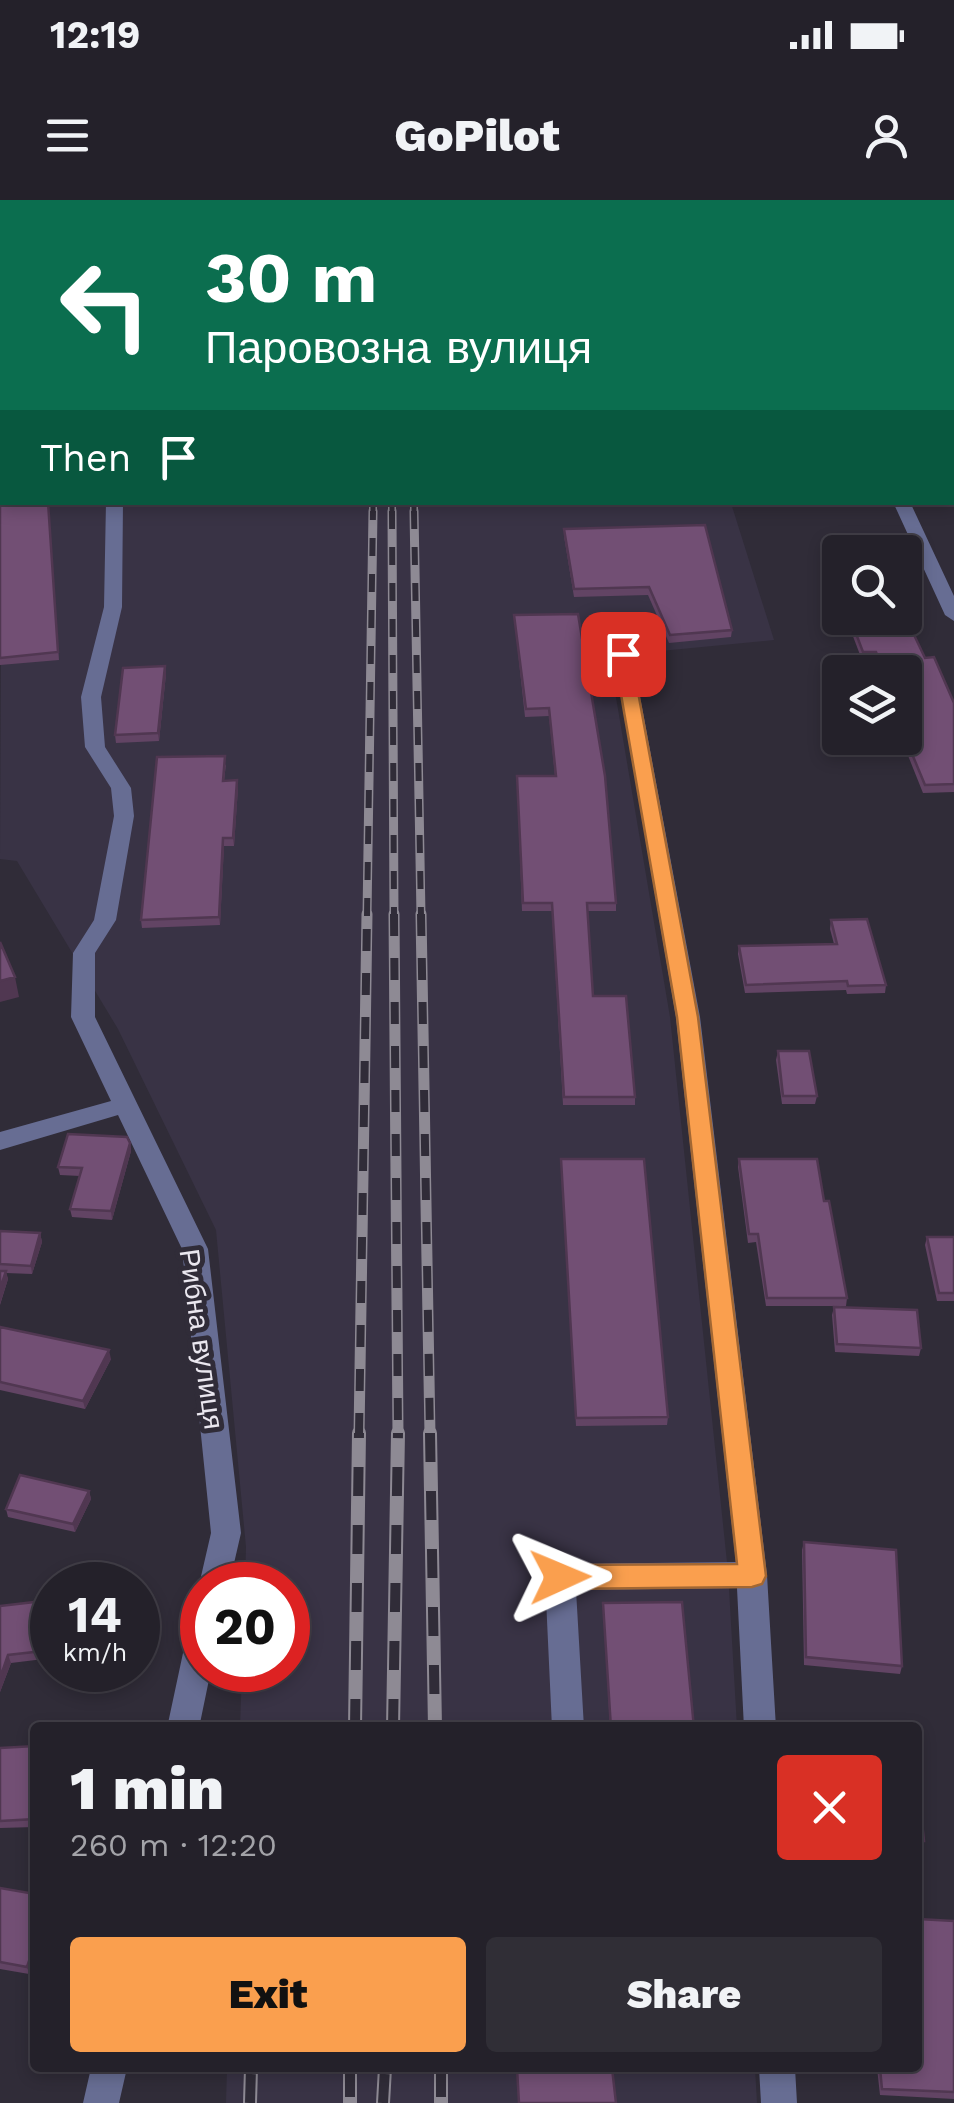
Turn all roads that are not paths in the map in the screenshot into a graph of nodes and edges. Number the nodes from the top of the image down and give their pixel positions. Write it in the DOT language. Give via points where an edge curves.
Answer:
graph roads {
  1 [pos="115,505"];
  2 [pos="903,505"];
  3 [pos="954,614"];
  4 [pos="623,654"];
  5 [pos="125,1106"];
  6 [pos="2,1144"];
  7 [pos="219,1562"];
  8 [pos="752,1576"];
  9 [pos="191,1692"];
  10 [pos="184,1722"];
  11 [pos="568,1722"];
  12 [pos="760,1722"];
  13 [pos="107,2072"];
  14 [pos="777,2072"];
  15 [pos="101,2103"];
  16 [pos="779,2103"];
  1 -- 5 [label="street, Рибна вулиця" via="113,608 91,697 95,746 120,788 124,816 105,920 84,953 80,1003"];
  2 -- 3 [label="street"];
  4 -- 8 [label="street" via="688,1017"];
  5 -- 6 [label="street"];
  5 -- 7 [label="street, Рибна вулиця" via="195,1249 226,1534"];
  8 -- 11 [label="street" via="560,1577"];
  8 -- 12 [label="street"];
  9 -- 10 [label="street"];
  13 -- 15 [label="street"];
  14 -- 16 [label="street"];
}
